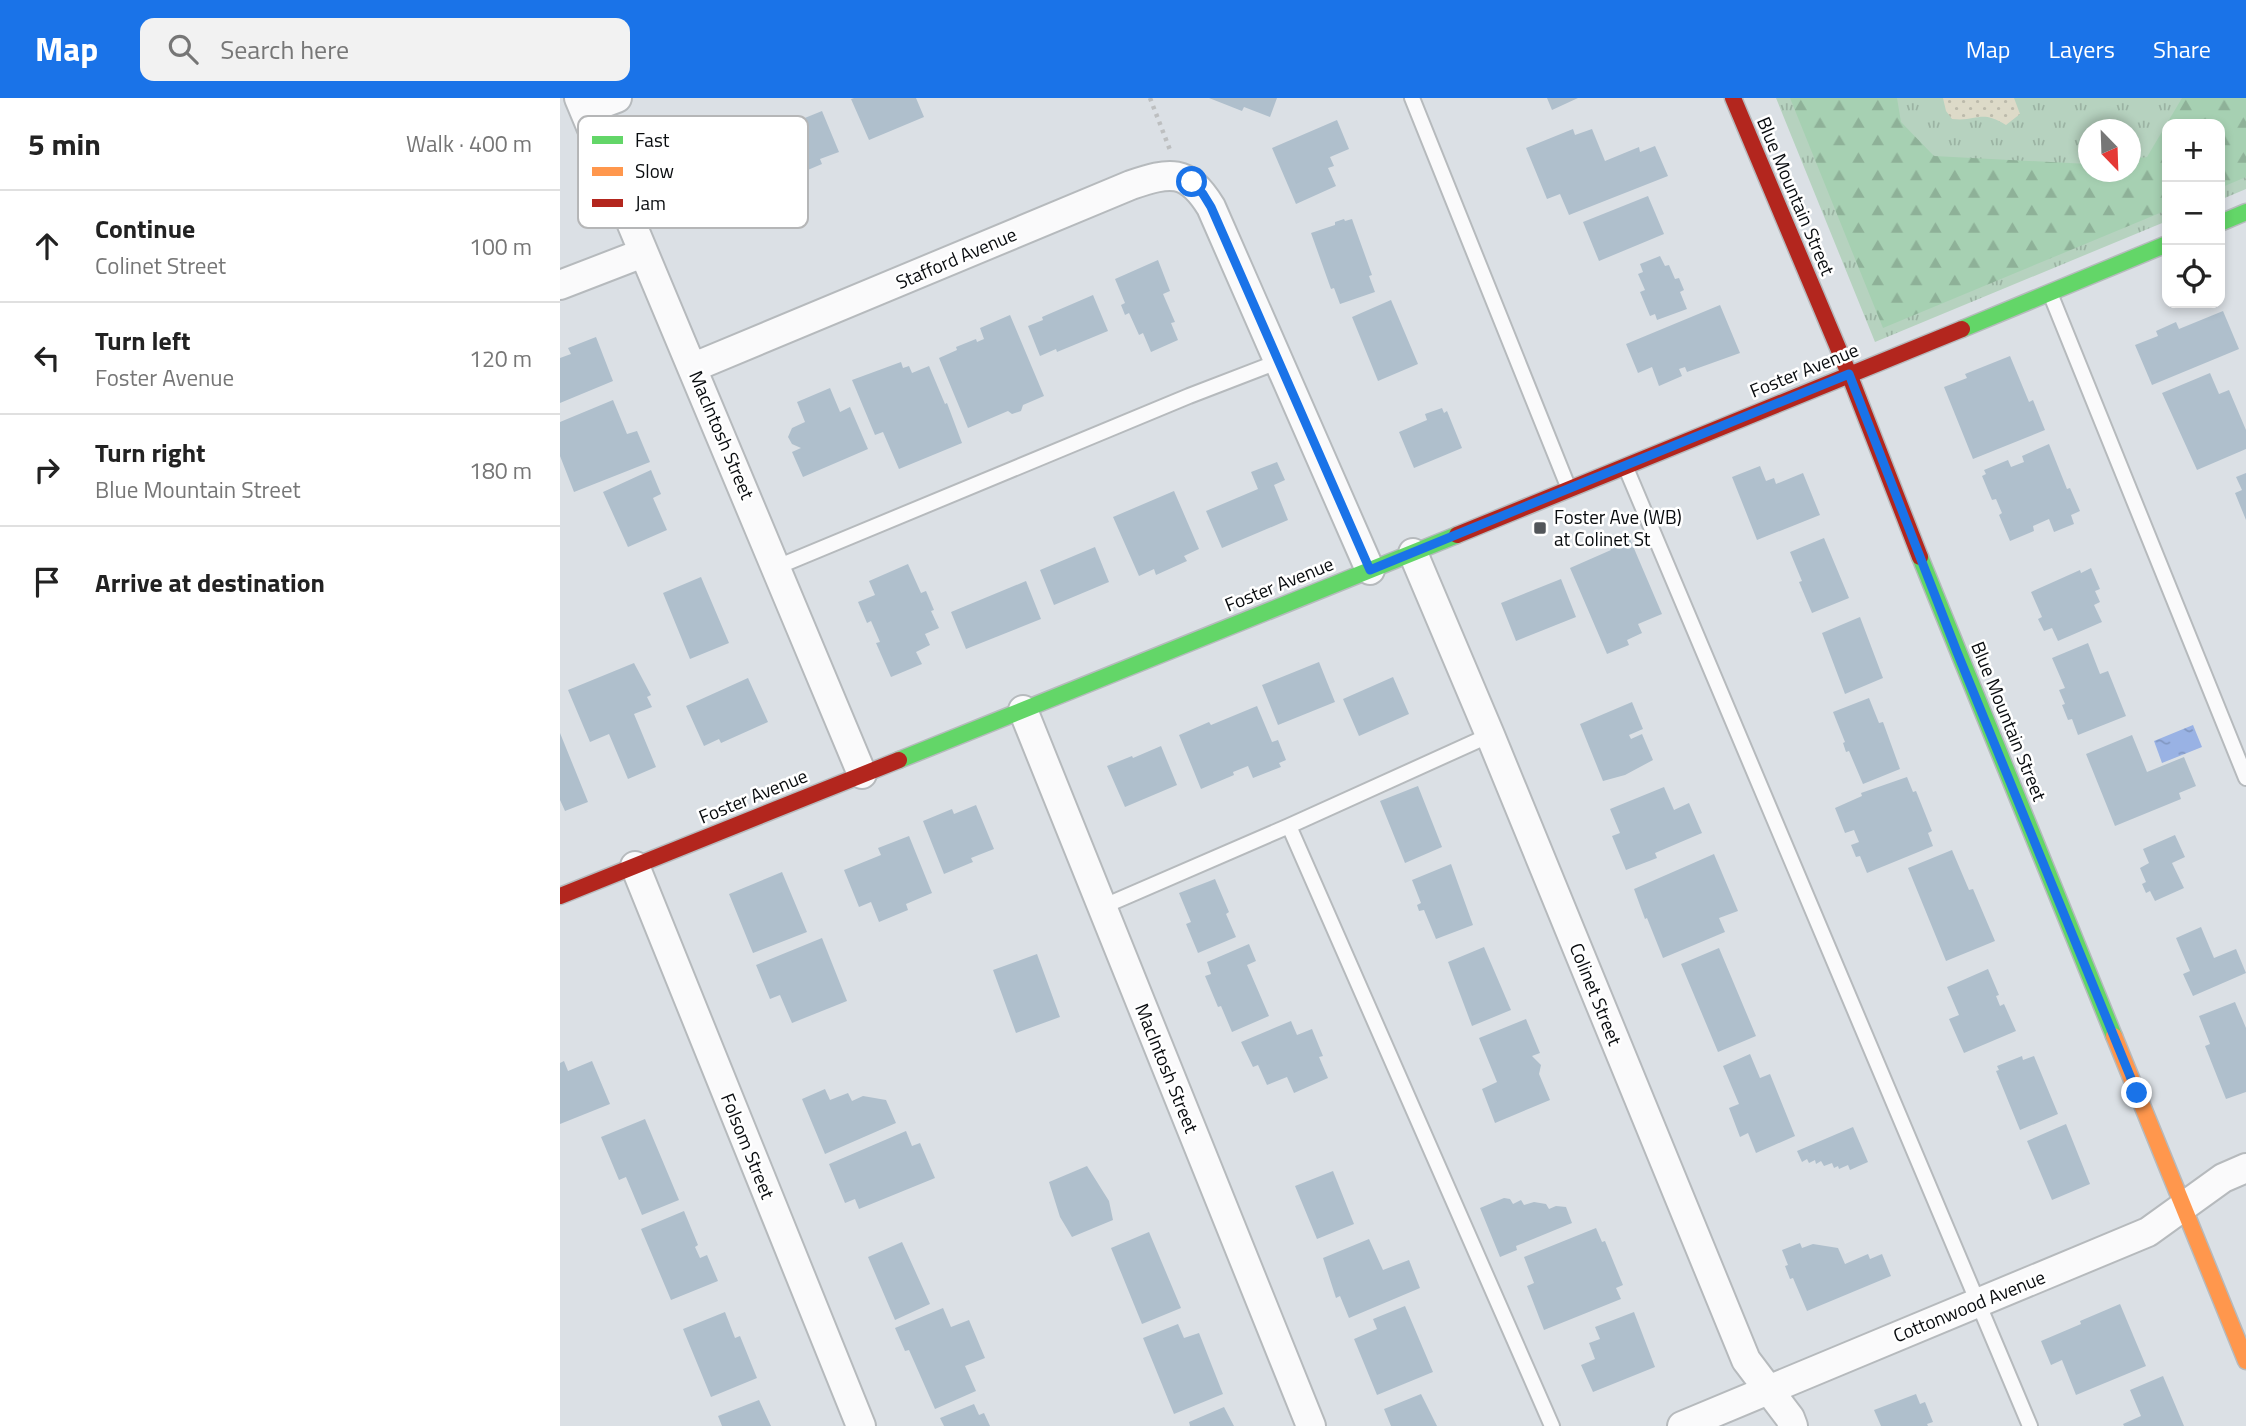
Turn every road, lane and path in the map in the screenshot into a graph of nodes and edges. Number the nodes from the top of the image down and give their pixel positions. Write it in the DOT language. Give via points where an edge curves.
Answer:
graph roads {
  1 [pos="617,98"];
  2 [pos="1150,98"];
  3 [pos="1412,98"];
  4 [pos="1733,98"];
  5 [pos="582,104"];
  6 [pos="1172,155"];
  7 [pos="633,228"];
  8 [pos="2165,245"];
  9 [pos="643,253"];
  10 [pos="560,285"];
  11 [pos="2049,292"];
  12 [pos="1280,361"];
  13 [pos="694,367"];
  14 [pos="1849,374"];
  15 [pos="1626,467"];
  16 [pos="1569,489"];
  17 [pos="1413,553"];
  18 [pos="777,567"];
  19 [pos="1370,570"];
  20 [pos="1023,710"];
  21 [pos="1490,734"];
  22 [pos="862,774"];
  23 [pos="2246,778"];
  24 [pos="1289,826"];
  25 [pos="635,866"];
  26 [pos="560,896"];
  27 [pos="1102,906"];
  28 [pos="2246,1168"];
  29 [pos="2182,1207"];
  30 [pos="1978,1303"];
  31 [pos="2246,1361"];
  32 [pos="1767,1389"];
  33 [pos="861,1426"];
  34 [pos="1311,1426"];
  35 [pos="1552,1426"];
  36 [pos="1682,1426"];
  37 [pos="1793,1426"];
  38 [pos="2031,1426"];
  1 -- 5 [label="street"];
  2 -- 6 [label="path"];
  3 -- 16 [label="lane"];
  4 -- 14 [label="street, Blue Mountain Street"];
  7 -- 9 [label="street, MacIntosh Street"];
  8 -- 11 [label="street, Foster Avenue"];
  9 -- 10 [label="street"];
  9 -- 13 [label="street, MacIntosh Street"];
  11 -- 14 [label="street, Foster Avenue"];
  11 -- 23 [label="lane"];
  12 -- 13 [label="street, Stafford Avenue" via="1211,207 1192,182 1180,176 1148,179"];
  12 -- 18 [label="lane"];
  12 -- 19 [label="street"];
  13 -- 18 [label="street, MacIntosh Street"];
  14 -- 15 [label="street, Foster Avenue"];
  14 -- 29 [label="street, Blue Mountain Street"];
  15 -- 16 [label="street, Foster Avenue"];
  15 -- 30 [label="lane"];
  16 -- 17 [label="street, Foster Avenue"];
  17 -- 19 [label="street, Foster Avenue"];
  17 -- 21 [label="street, Colinet Street"];
  18 -- 22 [label="street, MacIntosh Street"];
  19 -- 20 [label="street, Foster Avenue"];
  20 -- 22 [label="street, Foster Avenue"];
  20 -- 27 [label="street, MacIntosh Street"];
  21 -- 24 [label="lane"];
  21 -- 32 [label="street, Colinet Street" via="1746,1360"];
  22 -- 25 [label="street, Foster Avenue"];
  24 -- 27 [label="lane"];
  24 -- 35 [label="lane"];
  25 -- 26 [label="street, Foster Avenue"];
  25 -- 33 [label="street, Folsom Street"];
  27 -- 34 [label="street, MacIntosh Street"];
  28 -- 29 [label="street, Cottonwood Avenue"];
  29 -- 30 [label="street, Cottonwood Avenue" via="2148,1232"];
  29 -- 31 [label="street, Blue Mountain Street"];
  30 -- 32 [label="street, Cottonwood Avenue"];
  30 -- 38 [label="lane"];
  32 -- 36 [label="street, Cottonwood Avenue"];
  32 -- 37 [label="street, Colinet Street"];
}
